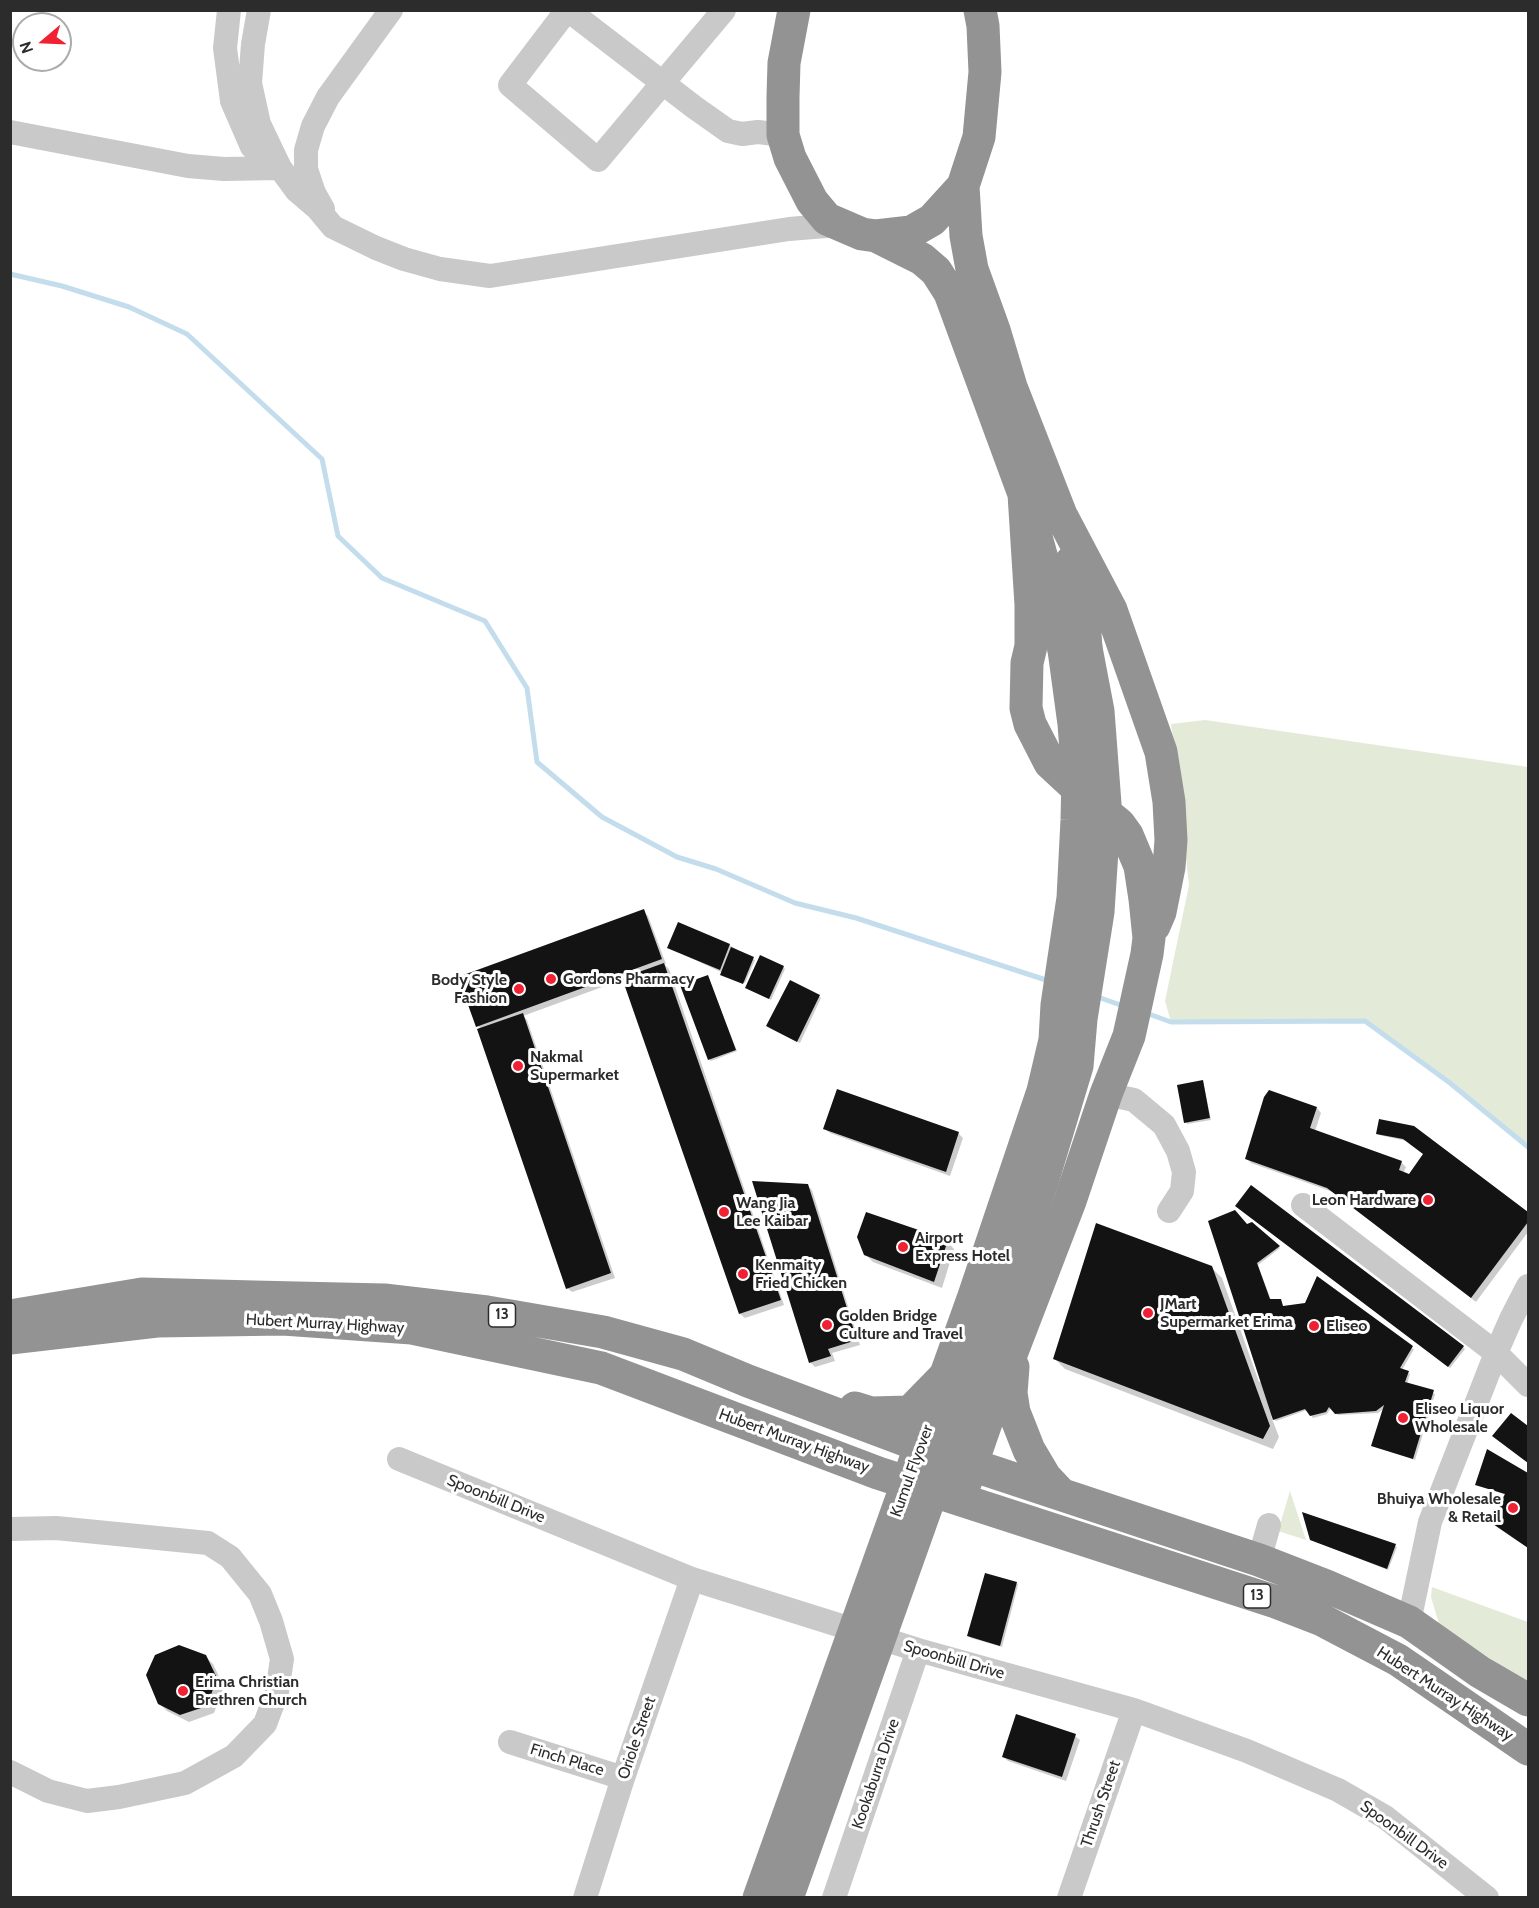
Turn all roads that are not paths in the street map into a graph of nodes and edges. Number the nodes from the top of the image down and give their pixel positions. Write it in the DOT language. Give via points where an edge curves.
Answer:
graph roads {
  1 [pos="229,10"];
  2 [pos="259,10"];
  3 [pos="391,10"];
  4 [pos="567,10"];
  5 [pos="724,10"];
  6 [pos="794,10"];
  7 [pos="980,10"];
  8 [pos="663,83"];
  9 [pos="10,132"];
  10 [pos="783,135"];
  11 [pos="280,168"];
  12 [pos="963,186"];
  13 [pos="838,225"];
  14 [pos="333,227"];
  15 [pos="876,236"];
  16 [pos="1024,494"];
  17 [pos="1061,515"];
  18 [pos="1075,649"];
  19 [pos="1148,946"];
  20 [pos="1106,1094"];
  21 [pos="1303,1205"];
  22 [pos="1169,1211"];
  23 [pos="1528,1286"];
  24 [pos="10,1316"];
  25 [pos="1018,1333"];
  26 [pos="10,1338"];
  27 [pos="1496,1353"];
  28 [pos="748,1381"];
  29 [pos="1528,1385"];
  30 [pos="399,1459"];
  31 [pos="972,1465"];
  32 [pos="1062,1495"];
  33 [pos="960,1499"];
  34 [pos="1269,1525"];
  35 [pos="10,1529"];
  36 [pos="1259,1560"];
  37 [pos="692,1580"];
  38 [pos="1409,1622"];
  39 [pos="918,1650"];
  40 [pos="1528,1700"];
  41 [pos="1134,1710"];
  42 [pos="510,1742"];
  43 [pos="1528,1749"];
  44 [pos="10,1772"];
  45 [pos="623,1778"];
  46 [pos="585,1898"];
  47 [pos="759,1898"];
  48 [pos="787,1898"];
  49 [pos="834,1898"];
  50 [pos="1069,1898"];
  51 [pos="1487,1898"];
  1 -- 11 [label="street" via="225,48 231,101 252,147"];
  2 -- 11 [label="street" via="250,83 259,124"];
  3 -- 14 [label="street" via="328,98 306,150 306,169 314,193"];
  4 -- 8 [label="street"];
  4 -- 8 [label="street" via="510,85 598,160"];
  5 -- 8 [label="street"];
  6 -- 10 [label="highway" via="784,63"];
  7 -- 12 [label="highway" via="985,72 979,137"];
  8 -- 10 [label="street" via="728,131"];
  9 -- 11 [label="street" via="188,166"];
  10 -- 13 [label="highway" via="812,201 826,219"];
  11 -- 14 [label="street"];
  12 -- 15 [label="highway" via="932,220 911,232"];
  12 -- 17 [label="highway" via="972,269 1011,387"];
  13 -- 14 [label="street" via="789,229 490,276 404,259"];
  13 -- 15 [label="highway"];
  15 -- 16 [label="highway" via="922,259 936,271 950,293"];
  16 -- 18 [label="highway" via="1060,623"];
  16 -- 19 [label="highway" via="1031,605 1026,708 1030,724 1050,763 1127,835 1140,866"];
  17 -- 18 [label="highway" via="1083,607"];
  17 -- 19 [label="highway" via="1111,610 1161,752 1169,802 1169,867"];
  18 -- 47 [label="highway, Kumul Flyover, bridge" via="1078,777 1072,898 1055,1040 1043,1091"];
  18 -- 48 [label="highway, Kumul Flyover, bridge" via="1098,711 1105,804 1098,912 1077,1066 1042,1182"];
  19 -- 20 [label="highway" via="1129,1036"];
  20 -- 22 [label="street" via="1134,1100 1164,1125 1178,1151 1184,1172 1182,1191"];
  20 -- 25 [label="highway" via="1070,1201"];
  20 -- 28 [label="highway" via="978,1338 910,1412 872,1413"];
  21 -- 27 [label="street"];
  23 -- 27 [label="street"];
  24 -- 28 [label="highway, Hubert Murray Highway / 13" via="141,1294 384,1300 487,1312 603,1332 683,1354"];
  25 -- 31 [label="highway"];
  25 -- 32 [label="highway" via="1011,1393 1014,1412 1029,1450 1045,1477"];
  26 -- 33 [label="highway, Hubert Murray Highway / 13" via="157,1321 283,1319 412,1328 602,1368 878,1473"];
  27 -- 29 [label="street"];
  27 -- 38 [label="street" via="1430,1522"];
  28 -- 31 [label="highway, Hubert Murray Highway / 13"];
  30 -- 37 [label="street, Spoonbill Drive"];
  31 -- 32 [label="highway, Hubert Murray Highway / 13"];
  31 -- 33 [label="highway"];
  32 -- 36 [label="highway, Hubert Murray Highway / 13"];
  33 -- 43 [label="highway, Hubert Murray Highway / 13" via="1320,1619 1398,1660"];
  34 -- 36 [label="street"];
  35 -- 44 [label="street" via="56,1528 208,1543 230,1557 260,1594 282,1659 277,1692 265,1724 234,1756 185,1783 87,1801 48,1791"];
  36 -- 38 [label="highway, Hubert Murray Highway / 13"];
  37 -- 39 [label="street, Spoonbill Drive"];
  37 -- 45 [label="street, Oriole Street"];
  38 -- 40 [label="highway, Hubert Murray Highway / 13"];
  39 -- 41 [label="street, Spoonbill Drive"];
  39 -- 49 [label="street, Kookaburra Drive"];
  41 -- 50 [label="street, Thrush Street"];
  41 -- 51 [label="street, Spoonbill Drive" via="1338,1790 1385,1817"];
  42 -- 45 [label="street, Finch Place"];
  45 -- 46 [label="street, Oriole Street"];
}
